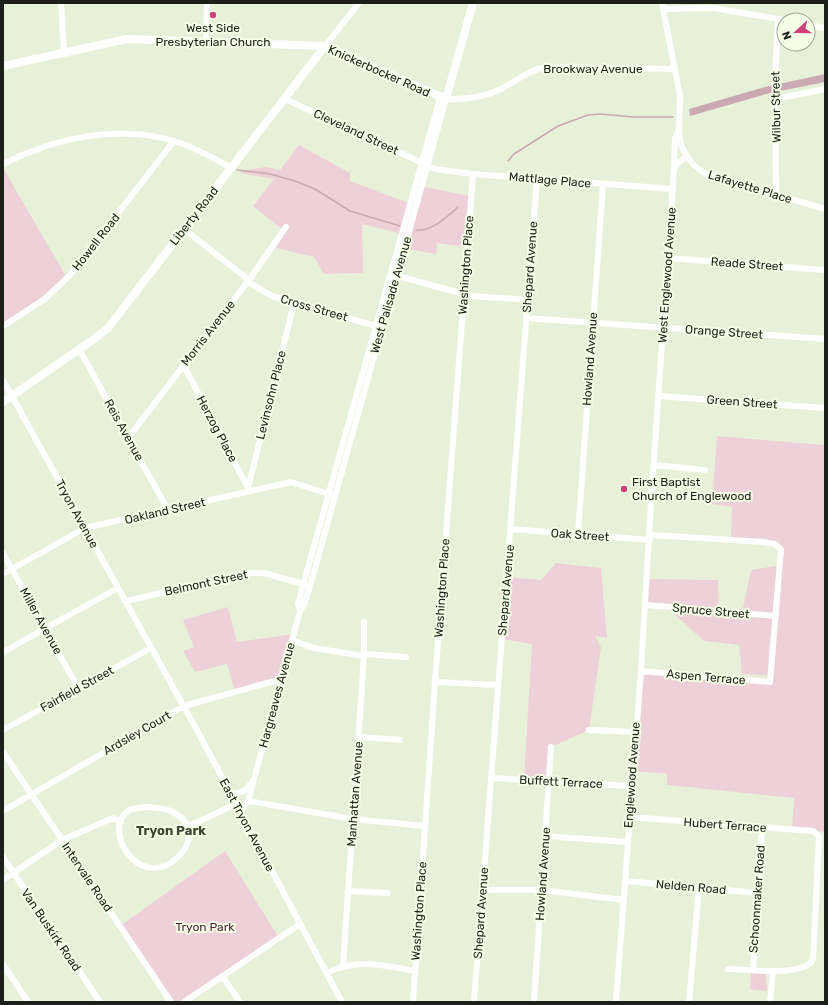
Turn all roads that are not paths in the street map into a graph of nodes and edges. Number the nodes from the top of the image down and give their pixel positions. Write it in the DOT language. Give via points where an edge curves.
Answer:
graph roads {
  1 [pos="61,3"];
  2 [pos="207,3"];
  3 [pos="359,3"];
  4 [pos="468,3"];
  5 [pos="473,3"];
  6 [pos="662,6"];
  7 [pos="776,19"];
  8 [pos="206,41"];
  9 [pos="325,46"];
  10 [pos="64,52"];
  11 [pos="778,52"];
  12 [pos="3,66"];
  13 [pos="675,69"];
  14 [pos="825,89"];
  15 [pos="775,98"];
  16 [pos="285,99"];
  17 [pos="443,99"];
  18 [pos="680,128"];
  19 [pos="174,141"];
  20 [pos="687,156"];
  21 [pos="3,164"];
  22 [pos="425,165"];
  23 [pos="232,168"];
  24 [pos="674,169"];
  25 [pos="473,174"];
  26 [pos="537,179"];
  27 [pos="603,184"];
  28 [pos="673,189"];
  29 [pos="776,195"];
  30 [pos="825,209"];
  31 [pos="286,227"];
  32 [pos="184,229"];
  33 [pos="668,258"];
  34 [pos="825,270"];
  35 [pos="394,275"];
  36 [pos="249,281"];
  37 [pos="464,294"];
  38 [pos="528,300"];
  39 [pos="294,303"];
  40 [pos="526,318"];
  41 [pos="593,322"];
  42 [pos="3,326"];
  43 [pos="379,327"];
  44 [pos="663,327"];
  45 [pos="825,339"];
  46 [pos="80,349"];
  47 [pos="184,366"];
  48 [pos="3,380"];
  49 [pos="12,396"];
  50 [pos="658,396"];
  51 [pos="3,402"];
  52 [pos="825,408"];
  53 [pos="128,438"];
  54 [pos="654,465"];
  55 [pos="705,470"];
  56 [pos="249,490"];
  57 [pos="332,495"];
  58 [pos="168,510"];
  59 [pos="85,528"];
  60 [pos="510,529"];
  61 [pos="578,534"];
  62 [pos="650,538"];
  63 [pos="650,549"];
  64 [pos="3,553"];
  65 [pos="12,569"];
  66 [pos="3,574"];
  67 [pos="307,585"];
  68 [pos="118,588"];
  69 [pos="126,601"];
  70 [pos="646,605"];
  71 [pos="776,616"];
  72 [pos="364,622"];
  73 [pos="45,629"];
  74 [pos="292,640"];
  75 [pos="151,648"];
  76 [pos="3,652"];
  77 [pos="364,655"];
  78 [pos="406,657"];
  79 [pos="641,671"];
  80 [pos="282,679"];
  81 [pos="435,682"];
  82 [pos="498,685"];
  83 [pos="78,688"];
  84 [pos="184,706"];
  85 [pos="3,730"];
  86 [pos="589,730"];
  87 [pos="635,732"];
  88 [pos="359,737"];
  89 [pos="400,740"];
  90 [pos="551,747"];
  91 [pos="3,752"];
  92 [pos="491,778"];
  93 [pos="254,780"];
  94 [pos="550,782"];
  95 [pos="631,786"];
  96 [pos="31,793"];
  97 [pos="232,795"];
  98 [pos="248,801"];
  99 [pos="236,804"];
  100 [pos="3,810"];
  101 [pos="240,812"];
  102 [pos="629,817"];
  103 [pos="353,819"];
  104 [pos="121,822"];
  105 [pos="189,826"];
  106 [pos="425,826"];
  107 [pos="762,828"];
  108 [pos="545,836"];
  109 [pos="62,840"];
  110 [pos="627,842"];
  111 [pos="3,857"];
  112 [pos="13,873"];
  113 [pos="3,880"];
  114 [pos="625,881"];
  115 [pos="699,888"];
  116 [pos="483,890"];
  117 [pos="541,890"];
  118 [pos="348,891"];
  119 [pos="388,893"];
  120 [pos="758,893"];
  121 [pos="624,900"];
  122 [pos="300,924"];
  123 [pos="3,964"];
  124 [pos="343,966"];
  125 [pos="728,969"];
  126 [pos="752,970"];
  127 [pos="415,971"];
  128 [pos="773,971"];
  129 [pos="326,973"];
  130 [pos="222,976"];
  131 [pos="28,1002"];
  132 [pos="100,1002"];
  133 [pos="171,1002"];
  134 [pos="184,1002"];
  135 [pos="240,1002"];
  136 [pos="342,1002"];
  137 [pos="413,1002"];
  138 [pos="474,1002"];
  139 [pos="534,1002"];
  140 [pos="616,1002"];
  141 [pos="689,1002"];
  142 [pos="770,1002"];
  1 -- 10 [label="street"];
  2 -- 8 [label="street"];
  3 -- 9 [label="street, Liberty Road"];
  4 -- 17 [label="main road, West Palisade Avenue"];
  5 -- 17 [label="main road, West Palisade Avenue"];
  6 -- 7 [label="street" via="713,8"];
  6 -- 13 [label="street, West Englewood Avenue"];
  8 -- 9 [label="main road, Knickerbocker Road"];
  8 -- 10 [label="main road, Knickerbocker Road" via="127,39"];
  9 -- 16 [label="main road, Liberty Road"];
  9 -- 17 [label="main road, Knickerbocker Road"];
  10 -- 12 [label="main road, Knickerbocker Road"];
  11 -- 15 [label="street, Wilbur Street"];
  13 -- 17 [label="street, Brookway Avenue" via="545,67 529,72 482,97"];
  13 -- 18 [label="street, West Englewood Avenue" via="680,100"];
  14 -- 15 [label="street"];
  15 -- 29 [label="street, Wilbur Street"];
  16 -- 22 [label="street, Cleveland Street"];
  16 -- 23 [label="main road, Liberty Road"];
  17 -- 22 [label="street, West Palisade Avenue"];
  18 -- 20 [label="street, Lafayette Place" via="681,144"];
  18 -- 24 [label="street, West Englewood Avenue" via="674,139"];
  19 -- 21 [label="street" via="136,134 84,137 44,147"];
  19 -- 23 [label="street" via="203,152"];
  19 -- 42 [label="street, Howell Road" via="70,275 45,298"];
  20 -- 24 [label="street"];
  20 -- 29 [label="street, Lafayette Place" via="706,174"];
  22 -- 25 [label="street, Mattlage Place"];
  22 -- 35 [label="street, West Palisade Avenue"];
  23 -- 32 [label="main road, Liberty Road"];
  24 -- 28 [label="street, West Englewood Avenue"];
  25 -- 26 [label="street, Mattlage Place"];
  25 -- 37 [label="street, Washington Place"];
  26 -- 27 [label="street, Mattlage Place"];
  26 -- 38 [label="street, Shepard Avenue"];
  27 -- 28 [label="street, Mattlage Place"];
  27 -- 41 [label="street, Howland Avenue"];
  28 -- 33 [label="street, West Englewood Avenue"];
  29 -- 30 [label="street, Lafayette Place"];
  31 -- 36 [label="street, Morris Avenue"];
  32 -- 36 [label="street, Cross Street"];
  32 -- 46 [label="main road, Liberty Road" via="108,328"];
  33 -- 34 [label="street, Reade Street"];
  33 -- 44 [label="street, West Englewood Avenue"];
  35 -- 37 [label="street"];
  35 -- 43 [label="street, West Palisade Avenue"];
  36 -- 39 [label="street, Cross Street" via="263,292"];
  36 -- 47 [label="street, Morris Avenue"];
  37 -- 38 [label="street" via="483,298"];
  37 -- 81 [label="street, Washington Place"];
  38 -- 40 [label="street, Shepard Avenue"];
  39 -- 43 [label="street, Cross Street"];
  39 -- 56 [label="street, Levinsohn Place"];
  40 -- 41 [label="street, Orange Street"];
  40 -- 60 [label="street, Shepard Avenue"];
  41 -- 44 [label="street, Orange Street"];
  41 -- 61 [label="street, Howland Avenue"];
  43 -- 57 [label="street, West Palisade Avenue"];
  44 -- 45 [label="street, Orange Street"];
  44 -- 50 [label="street, West Englewood Avenue"];
  46 -- 49 [label="main road, Liberty Road"];
  46 -- 53 [label="street, Reis Avenue"];
  47 -- 53 [label="street, Morris Avenue"];
  47 -- 56 [label="street, Herzog Place"];
  48 -- 49 [label="street, Tryon Avenue"];
  49 -- 51 [label="main road, Liberty Road"];
  49 -- 59 [label="street, Tryon Avenue"];
  50 -- 52 [label="street, Green Street"];
  50 -- 54 [label="street, West Englewood Avenue"];
  53 -- 58 [label="street, Reis Avenue"];
  54 -- 55 [label="street"];
  54 -- 62 [label="street, West Englewood Avenue"];
  56 -- 57 [label="street, Oakland Street" via="291,482"];
  56 -- 58 [label="street, Oakland Street"];
  57 -- 67 [label="street, West Palisade Avenue"];
  58 -- 59 [label="street, Oakland Street"];
  59 -- 65 [label="street, Oakland Street"];
  59 -- 68 [label="street, Tryon Avenue"];
  60 -- 61 [label="street, Oak Street"];
  60 -- 82 [label="street, Shepard Avenue"];
  61 -- 62 [label="street, Oak Street"];
  62 -- 63 [label="street, West Englewood Avenue"];
  62 -- 71 [label="street, Oak Street" via="693,538 775,544 781,549"];
  63 -- 70 [label="street, Englewood Avenue"];
  64 -- 65 [label="street, Miller Avenue"];
  65 -- 66 [label="street, Oakland Street"];
  65 -- 73 [label="street, Miller Avenue"];
  67 -- 69 [label="street, Belmont Street" via="264,573 248,573"];
  67 -- 74 [label="street, Hargreaves Avenue" via="304,605"];
  68 -- 69 [label="street, Tryon Avenue"];
  68 -- 73 [label="street"];
  69 -- 75 [label="street, Tryon Avenue"];
  70 -- 71 [label="street, Spruce Street"];
  70 -- 79 [label="street, Englewood Avenue"];
  71 -- 79 [label="street, Aspen Terrace" via="770,682"];
  72 -- 77 [label="street, Manhattan Avenue"];
  73 -- 76 [label="street"];
  73 -- 83 [label="street, Miller Avenue"];
  74 -- 77 [label="street" via="322,650"];
  74 -- 80 [label="street, Hargreaves Avenue"];
  75 -- 83 [label="street, Fairfield Street"];
  75 -- 84 [label="street, East Tryon Avenue"];
  77 -- 78 [label="street"];
  77 -- 88 [label="street, Manhattan Avenue"];
  79 -- 87 [label="street, Englewood Avenue"];
  80 -- 84 [label="street, Ardsley Court"];
  80 -- 93 [label="street, Hargreaves Avenue"];
  81 -- 82 [label="street"];
  81 -- 106 [label="street, Washington Place"];
  82 -- 92 [label="street, Shepard Avenue"];
  83 -- 85 [label="street, Fairfield Street"];
  84 -- 96 [label="street, Ardsley Court"];
  84 -- 97 [label="street, East Tryon Avenue"];
  86 -- 87 [label="street"];
  87 -- 95 [label="street, Englewood Avenue"];
  88 -- 89 [label="street"];
  88 -- 103 [label="street, Manhattan Avenue"];
  90 -- 94 [label="street, Howland Avenue"];
  91 -- 96 [label="street, Intervale Road"];
  92 -- 94 [label="street, Buffett Terrace"];
  92 -- 116 [label="street, Shepard Avenue"];
  93 -- 97 [label="street" via="244,791"];
  93 -- 98 [label="street, Hargreaves Avenue"];
  94 -- 95 [label="street, Buffett Terrace"];
  94 -- 108 [label="street, Howland Avenue"];
  95 -- 102 [label="street, Englewood Avenue"];
  96 -- 100 [label="street, Ardsley Court"];
  96 -- 109 [label="street, Intervale Road"];
  97 -- 99 [label="street, East Tryon Avenue"];
  98 -- 101 [label="street, Hargreaves Avenue"];
  98 -- 103 [label="street"];
  99 -- 101 [label="street, East Tryon Avenue"];
  99 -- 105 [label="street"];
  101 -- 122 [label="street, East Tryon Avenue"];
  102 -- 107 [label="street, Hubert Terrace"];
  102 -- 110 [label="street, Englewood Avenue"];
  103 -- 106 [label="street"];
  103 -- 118 [label="street, Manhattan Avenue"];
  104 -- 105 [label="street" via="124,814 147,807 170,810"];
  104 -- 105 [label="street" via="120,838 123,850 136,863 150,867 170,863 182,853 189,840"];
  104 -- 109 [label="street" via="113,818"];
  106 -- 127 [label="street, Washington Place"];
  107 -- 120 [label="street, Schoonmaker Road"];
  107 -- 128 [label="street, Hubert Terrace" via="813,831 819,836 813,959 804,968"];
  108 -- 110 [label="street"];
  108 -- 117 [label="street, Howland Avenue"];
  109 -- 112 [label="street"];
  109 -- 133 [label="street, Intervale Road"];
  110 -- 114 [label="street, Englewood Avenue"];
  111 -- 112 [label="street, Van Buskirk Road"];
  112 -- 113 [label="street"];
  112 -- 132 [label="street, Van Buskirk Road"];
  114 -- 115 [label="street, Nelden Road"];
  114 -- 121 [label="street, Englewood Avenue"];
  115 -- 120 [label="street, Nelden Road"];
  115 -- 141 [label="street"];
  116 -- 117 [label="street"];
  116 -- 138 [label="street, Shepard Avenue"];
  117 -- 121 [label="street"];
  117 -- 139 [label="street, Howland Avenue"];
  118 -- 119 [label="street"];
  118 -- 124 [label="street, Manhattan Avenue"];
  120 -- 126 [label="street, Schoonmaker Road"];
  121 -- 140 [label="street, Englewood Avenue"];
  122 -- 129 [label="street, East Tryon Avenue"];
  122 -- 130 [label="street"];
  123 -- 131 [label="street"];
  124 -- 127 [label="street" via="372,964"];
  124 -- 129 [label="street"];
  125 -- 126 [label="street"];
  126 -- 128 [label="street"];
  127 -- 137 [label="street, Washington Place"];
  128 -- 142 [label="street"];
  129 -- 136 [label="street, East Tryon Avenue"];
  130 -- 134 [label="street"];
  130 -- 135 [label="street"];
}
